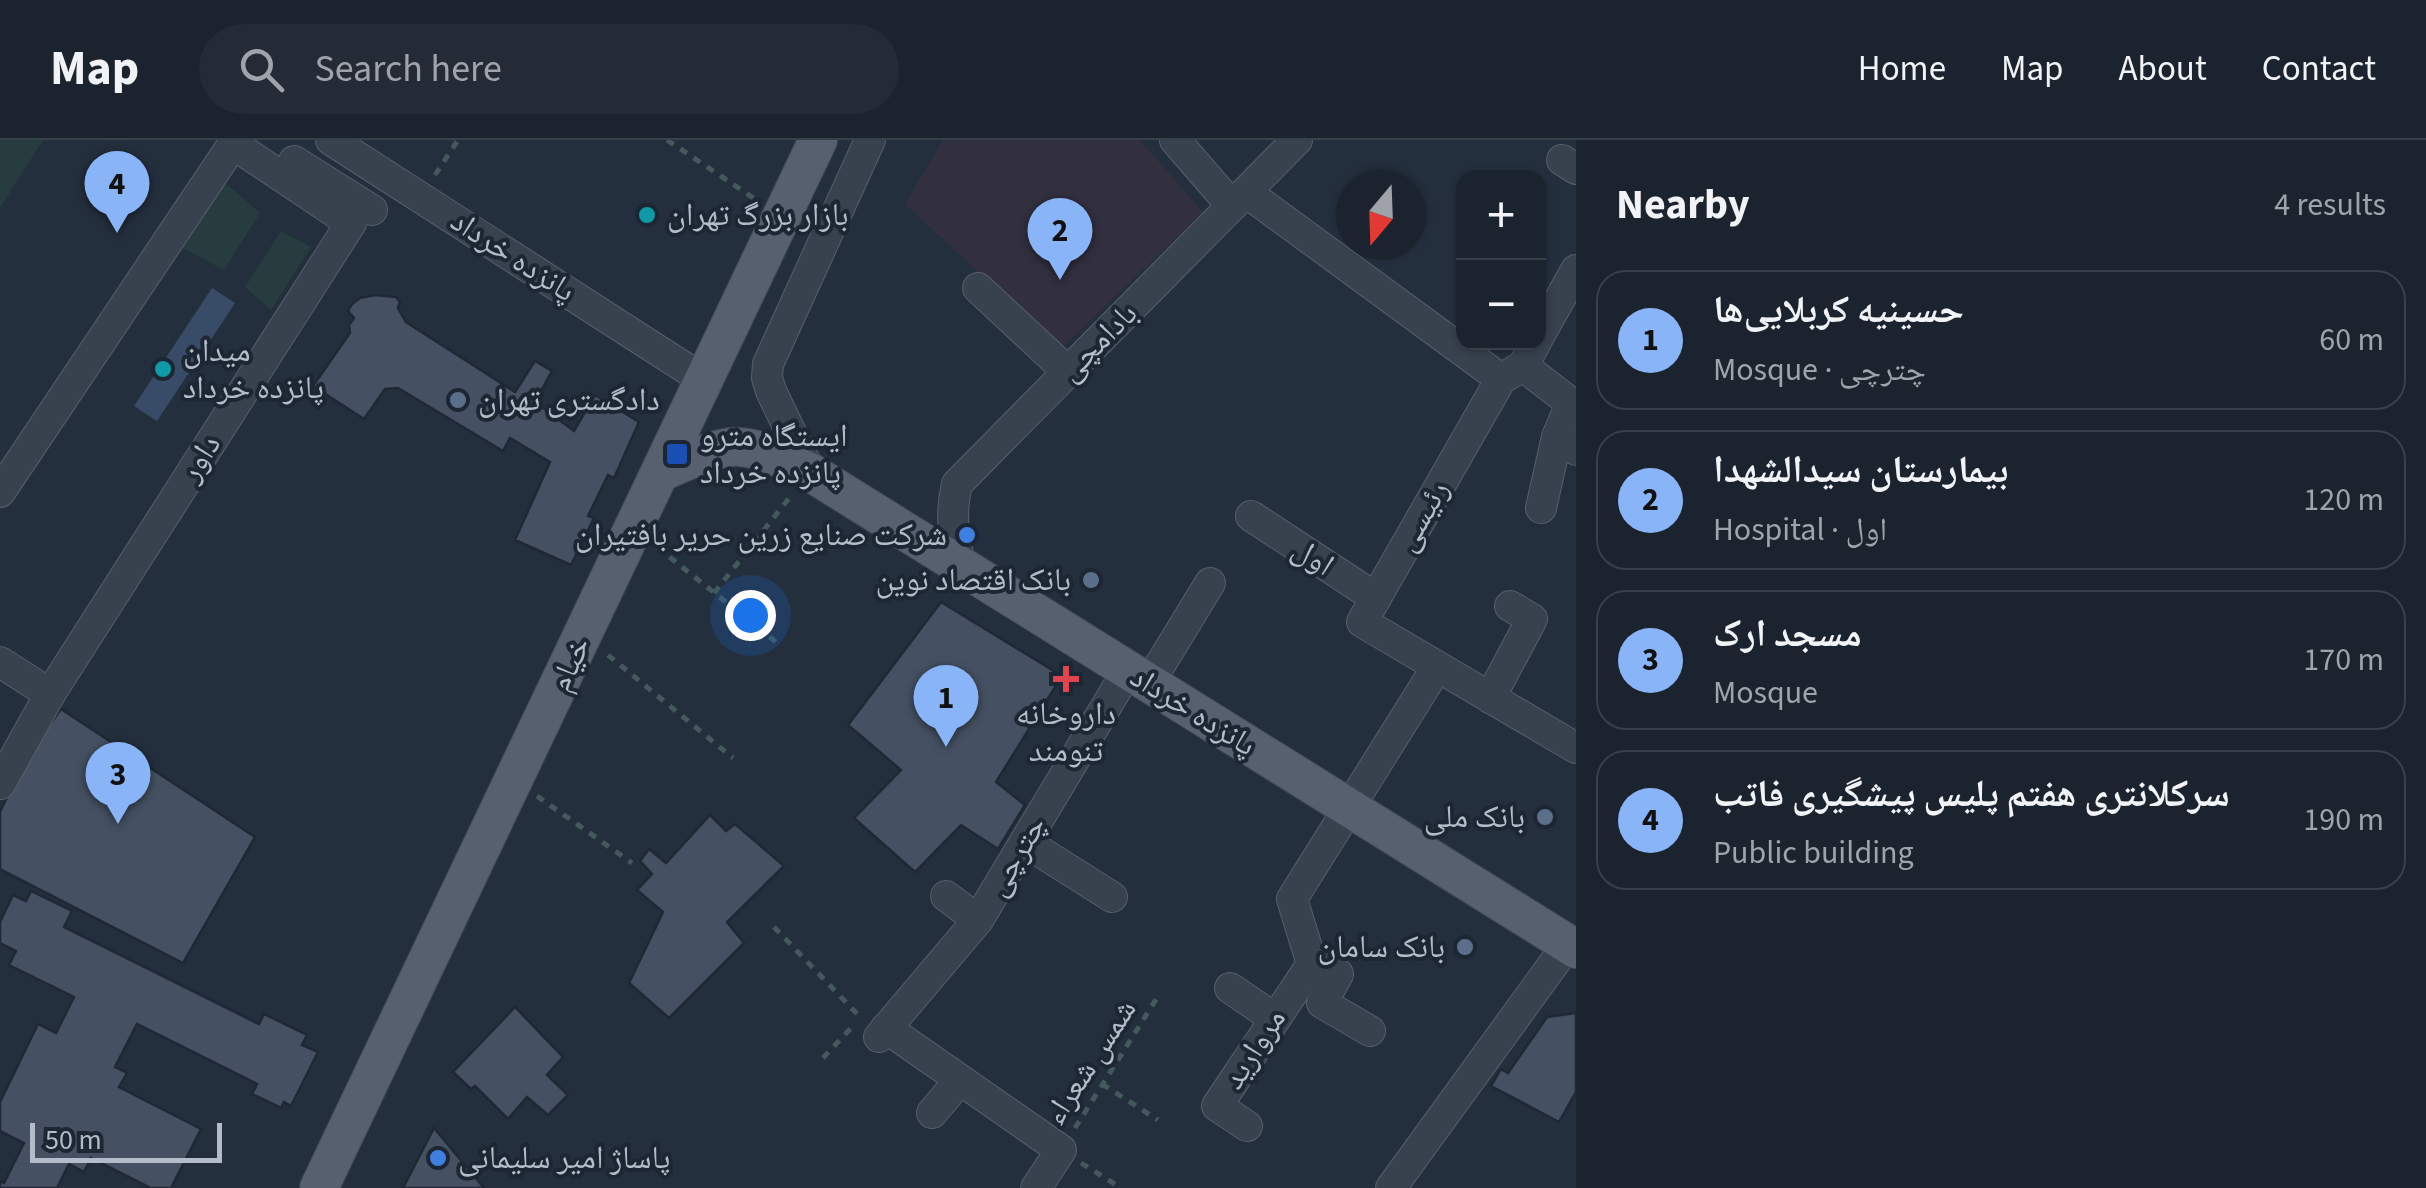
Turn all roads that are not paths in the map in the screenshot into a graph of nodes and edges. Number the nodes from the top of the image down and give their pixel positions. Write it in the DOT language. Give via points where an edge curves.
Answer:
graph roads {
  1 [pos="331,140"];
  2 [pos="818,140"];
  3 [pos="870,140"];
  4 [pos="1175,140"];
  5 [pos="1298,140"];
  6 [pos="242,141"];
  7 [pos="1239,199"];
  8 [pos="1576,270"];
  9 [pos="978,288"];
  10 [pos="1568,305"];
  11 [pos="1525,356"];
  12 [pos="1068,372"];
  13 [pos="704,380"];
  14 [pos="1566,444"];
  15 [pos="661,472"];
  16 [pos="810,472"];
  17 [pos="0,492"];
  18 [pos="1542,508"];
  19 [pos="1251,516"];
  20 [pos="961,566"];
  21 [pos="1210,583"];
  22 [pos="1376,598"];
  23 [pos="1510,606"];
  24 [pos="0,662"];
  25 [pos="1437,667"];
  26 [pos="1139,677"];
  27 [pos="50,694"];
  28 [pos="1490,698"];
  29 [pos="1576,748"];
  30 [pos="0,784"];
  31 [pos="1349,808"];
  32 [pos="1025,842"];
  33 [pos="946,896"];
  34 [pos="1112,898"];
  35 [pos="978,920"];
  36 [pos="1572,947"];
  37 [pos="1312,964"];
  38 [pos="1230,988"];
  39 [pos="1274,1018"];
  40 [pos="1370,1031"];
  41 [pos="960,1080"];
  42 [pos="932,1113"];
  43 [pos="1246,1126"];
  44 [pos="320,1188"];
  45 [pos="1036,1188"];
  46 [pos="1391,1188"];
  1 -- 13 [label="street, پانزده خرداد"];
  2 -- 13 [label="main road, خیام"];
  3 -- 16 [label="street" via="768,364 771,391"];
  4 -- 7 [label="street"];
  5 -- 7 [label="street, بادامچی"];
  6 -- 17 [label="street"];
  6 -- 27 [label="street, داور" via="362,216"];
  7 -- 11 [label="street"];
  7 -- 12 [label="street, بادامچی"];
  8 -- 10 [label="street, رئیسی"];
  9 -- 12 [label="street"];
  10 -- 11 [label="street, رئیسی"];
  11 -- 14 [label="street" via="1571,403"];
  11 -- 22 [label="street, رئیسی"];
  12 -- 20 [label="street, بادامچی" via="958,484 952,534"];
  13 -- 15 [label="main road, خیام"];
  14 -- 18 [label="street"];
  15 -- 16 [label="main road, پانزده خرداد" via="737,445"];
  15 -- 44 [label="main road, خیام"];
  16 -- 20 [label="main road, پانزده خرداد"];
  19 -- 22 [label="street, اول"];
  20 -- 26 [label="main road, پانزده خرداد"];
  21 -- 26 [label="street, چترچی"];
  22 -- 25 [label="street" via="1362,622"];
  23 -- 28 [label="street" via="1532,619"];
  24 -- 27 [label="street"];
  25 -- 28 [label="street"];
  25 -- 31 [label="street"];
  26 -- 31 [label="main road, پانزده خرداد"];
  26 -- 32 [label="street, چترچی"];
  27 -- 30 [label="street, داور"];
  28 -- 29 [label="street"];
  31 -- 36 [label="main road, پانزده خرداد"];
  31 -- 37 [label="street, مروارید" via="1292,899"];
  32 -- 34 [label="street"];
  32 -- 35 [label="street, چترچی"];
  33 -- 35 [label="street"];
  35 -- 41 [label="street, چترچی" via="875,1028"];
  36 -- 46 [label="street"];
  37 -- 39 [label="street, مروارید"];
  37 -- 40 [label="street, مروارید" via="1338,974 1322,1002"];
  38 -- 39 [label="street"];
  39 -- 43 [label="street, مروارید" via="1218,1106"];
  41 -- 42 [label="street"];
  41 -- 45 [label="street" via="1060,1150"];
}
